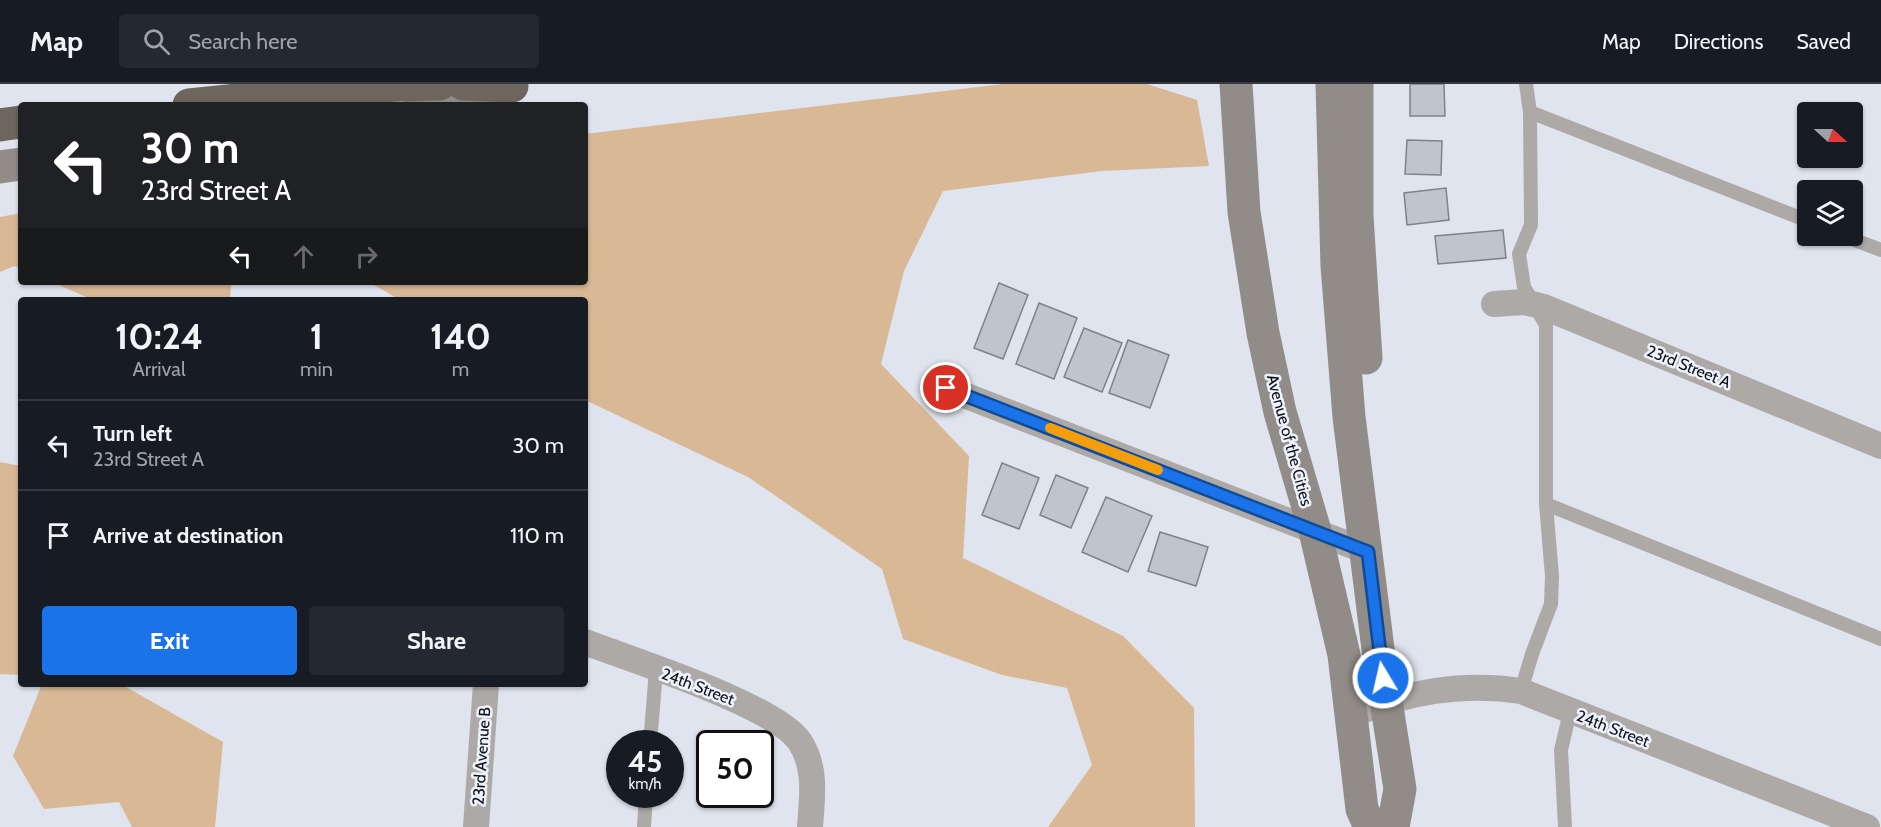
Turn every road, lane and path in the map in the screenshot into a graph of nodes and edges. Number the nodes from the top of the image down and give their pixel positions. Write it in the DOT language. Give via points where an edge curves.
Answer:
graph roads {
  1 [pos="440,84"];
  2 [pos="463,84"];
  3 [pos="1214,84"];
  4 [pos="1236,84"];
  5 [pos="1332,84"];
  6 [pos="1357,84"];
  7 [pos="1526,84"];
  8 [pos="520,85"];
  9 [pos="218,102"];
  10 [pos="435,102"];
  11 [pos="1530,112"];
  12 [pos="18,123"];
  13 [pos="0,125"];
  14 [pos="18,164"];
  15 [pos="0,167"];
  16 [pos="1242,171"];
  17 [pos="1797,217"];
  18 [pos="1863,243"];
  19 [pos="1881,250"];
  20 [pos="1494,304"];
  21 [pos="1536,304"];
  22 [pos="946,388"];
  23 [pos="1881,446"];
  24 [pos="1546,504"];
  25 [pos="1315,531"];
  26 [pos="1368,552"];
  27 [pos="1881,639"];
  28 [pos="588,643"];
  29 [pos="656,670"];
  30 [pos="486,687"];
  31 [pos="1521,691"];
  32 [pos="1386,700"];
  33 [pos="1570,712"];
  34 [pos="1352,715"];
  35 [pos="651,730"];
  36 [pos="645,808"];
  37 [pos="476,827"];
  38 [pos="644,827"];
  39 [pos="810,827"];
  40 [pos="1370,827"];
  41 [pos="1393,827"];
  42 [pos="1565,827"];
  43 [pos="1867,827"];
  1 -- 9 [label="highway" via="371,86"];
  2 -- 8 [label="highway"];
  3 -- 16 [label="main road"];
  4 -- 16 [label="main road, Avenue of the Cities"];
  5 -- 26 [label="main road" via="1338,266 1349,417"];
  6 -- 26 [label="main road" via="1357,216 1366,339"];
  7 -- 11 [label="lane"];
  8 -- 10 [label="main road"];
  11 -- 17 [label="lane"];
  11 -- 21 [label="lane" via="1531,225 1519,254 1524,287"];
  12 -- 13 [label="highway"];
  14 -- 15 [label="main road"];
  16 -- 25 [label="main road, Avenue of the Cities" via="1244,212 1263,333 1280,412"];
  18 -- 19 [label="lane"];
  20 -- 21 [label="street, 23rd Street A"];
  21 -- 23 [label="street, 23rd Street A"];
  21 -- 24 [label="lane" via="1546,325"];
  22 -- 25 [label="street"];
  24 -- 27 [label="lane"];
  24 -- 31 [label="lane" via="1551,604"];
  25 -- 26 [label="street"];
  25 -- 34 [label="main road, Avenue of the Cities" via="1344,655"];
  26 -- 32 [label="main road"];
  28 -- 29 [label="street, 24th Street"];
  29 -- 35 [label="lane"];
  29 -- 39 [label="street, 24th Street" via="761,711 790,729 809,764 813,787"];
  30 -- 37 [label="street, 23rd Avenue B"];
  31 -- 32 [label="street, 24th Street" via="1478,687"];
  31 -- 33 [label="street, 24th Street"];
  32 -- 34 [label="street, 24th Street"];
  32 -- 41 [label="main road" via="1400,789"];
  33 -- 42 [label="lane" via="1561,750"];
  33 -- 43 [label="street, 24th Street"];
  34 -- 40 [label="main road, Avenue of the Cities" via="1362,809"];
  36 -- 38 [label="lane"];
}
